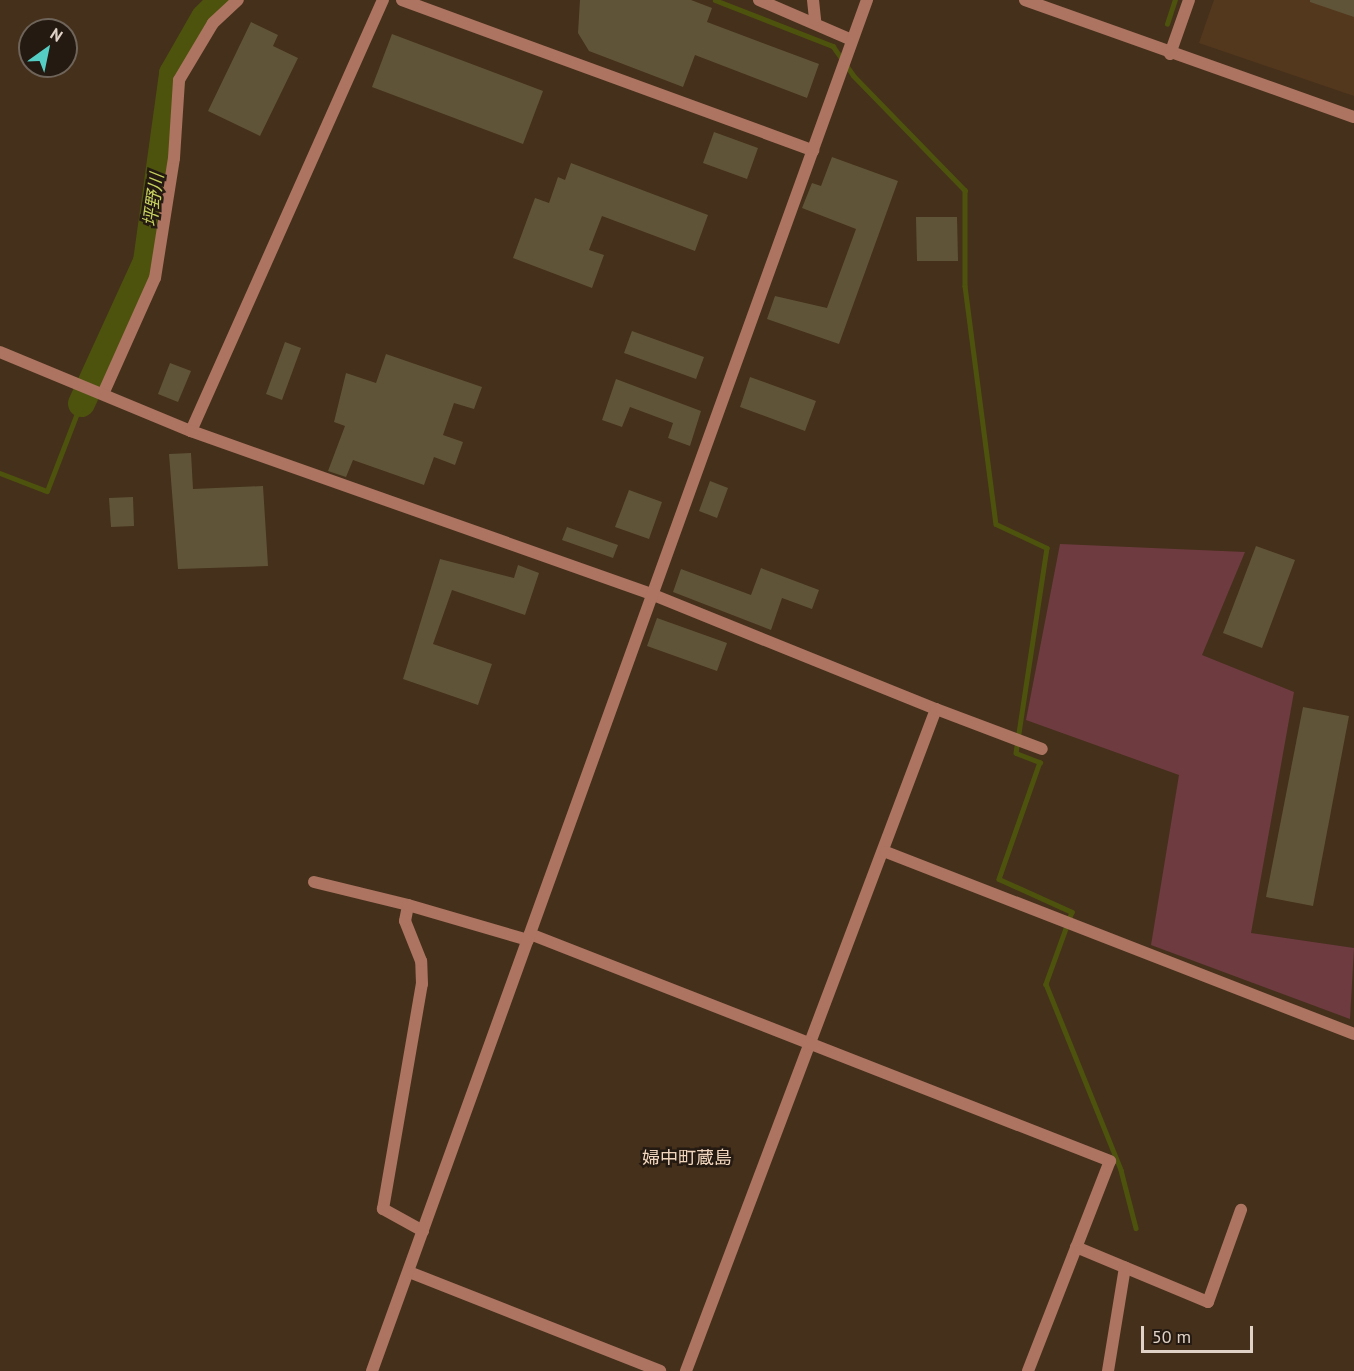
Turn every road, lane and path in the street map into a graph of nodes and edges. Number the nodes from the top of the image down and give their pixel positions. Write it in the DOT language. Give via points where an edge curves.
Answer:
graph roads {
  1 [pos="237,0"];
  2 [pos="383,0"];
  3 [pos="402,0"];
  4 [pos="759,0"];
  5 [pos="813,0"];
  6 [pos="867,0"];
  7 [pos="1025,0"];
  8 [pos="1189,0"];
  9 [pos="815,20"];
  10 [pos="852,40"];
  11 [pos="1170,54"];
  12 [pos="1354,117"];
  13 [pos="813,150"];
  14 [pos="0,352"];
  15 [pos="103,394"];
  16 [pos="191,431"];
  17 [pos="651,594"];
  18 [pos="936,709"];
  19 [pos="1042,749"];
  20 [pos="886,852"];
  21 [pos="314,882"];
  22 [pos="408,906"];
  23 [pos="529,937"];
  24 [pos="1354,1034"];
  25 [pos="812,1046"];
  26 [pos="1240,1210"];
  27 [pos="423,1231"];
  28 [pos="1076,1247"];
  29 [pos="1125,1267"];
  30 [pos="409,1272"];
  31 [pos="372,1371"];
  32 [pos="660,1371"];
  33 [pos="686,1371"];
  34 [pos="1028,1371"];
  35 [pos="1108,1371"];
  1 -- 15 [label="street" via="213,23 179,80 174,158 155,278"];
  2 -- 16 [label="street"];
  3 -- 13 [label="street"];
  4 -- 9 [label="street"];
  5 -- 9 [label="street"];
  6 -- 10 [label="street"];
  7 -- 11 [label="street"];
  8 -- 11 [label="street"];
  9 -- 10 [label="street"];
  10 -- 13 [label="street"];
  11 -- 12 [label="street"];
  13 -- 17 [label="street"];
  14 -- 15 [label="street"];
  15 -- 16 [label="street"];
  16 -- 17 [label="street"];
  17 -- 18 [label="street"];
  17 -- 23 [label="street"];
  18 -- 19 [label="street"];
  18 -- 20 [label="street"];
  20 -- 24 [label="street"];
  20 -- 25 [label="street"];
  21 -- 22 [label="street"];
  22 -- 23 [label="street"];
  22 -- 27 [label="street" via="405,921 421,962 422,984 383,1209"];
  23 -- 25 [label="street"];
  23 -- 27 [label="street"];
  25 -- 28 [label="street" via="1110,1161"];
  25 -- 33 [label="street"];
  26 -- 29 [label="street" via="1208,1302"];
  27 -- 30 [label="street"];
  28 -- 29 [label="street"];
  28 -- 34 [label="street"];
  29 -- 35 [label="street"];
  30 -- 31 [label="street"];
  30 -- 32 [label="street"];
}
